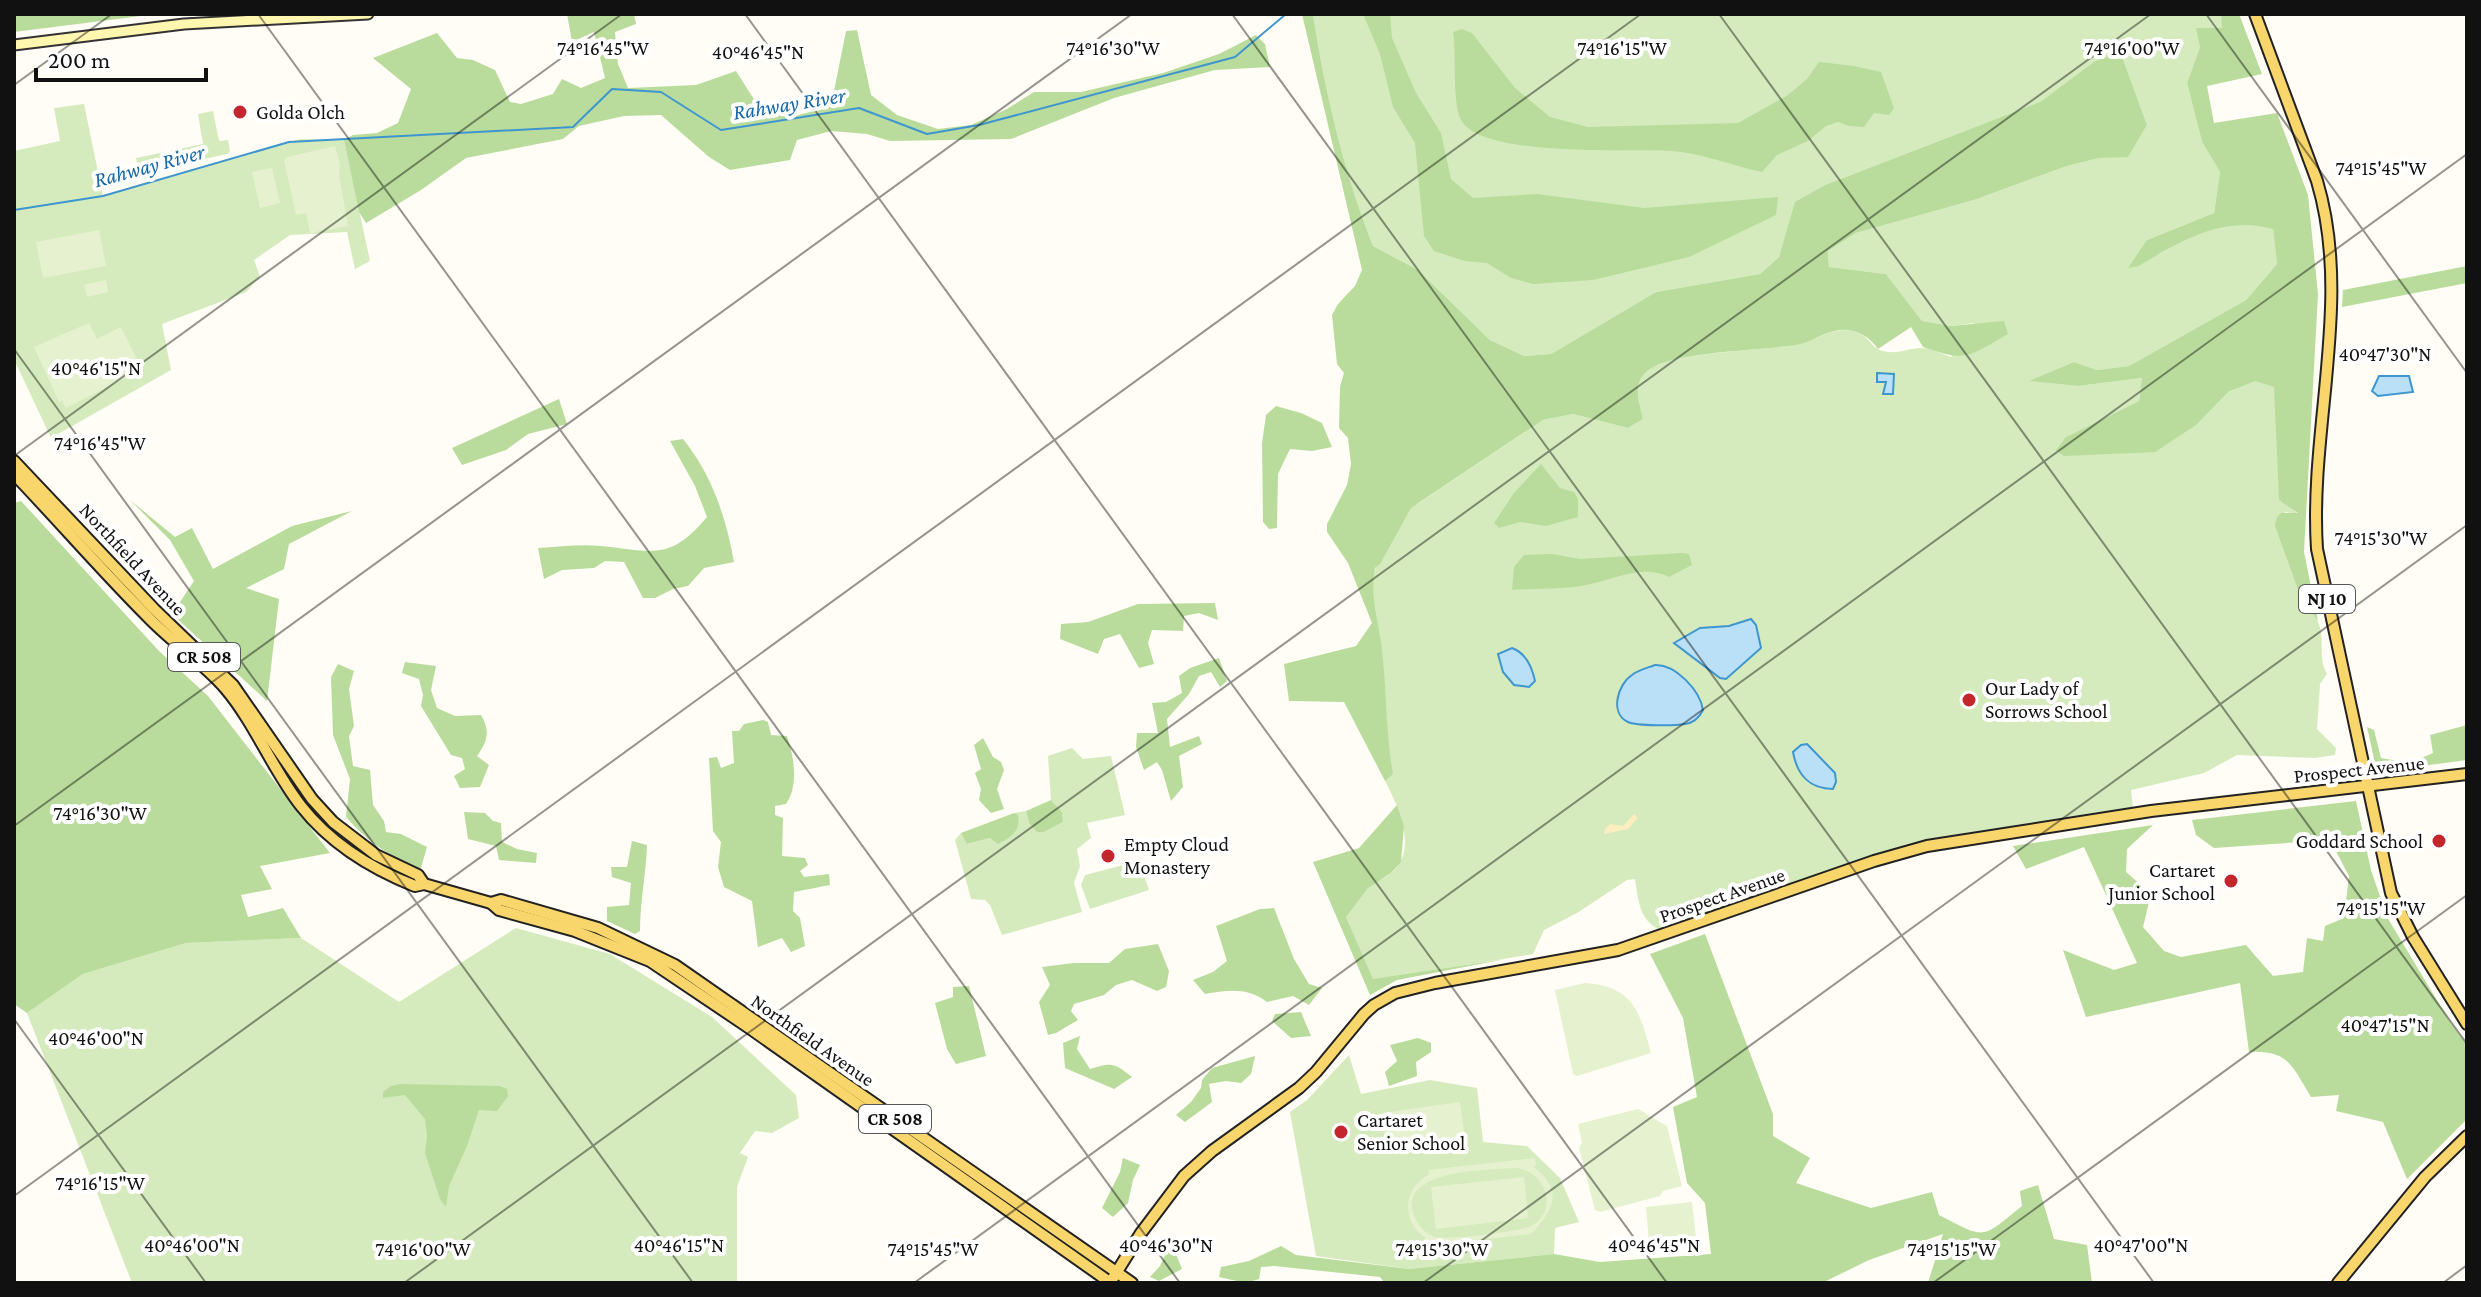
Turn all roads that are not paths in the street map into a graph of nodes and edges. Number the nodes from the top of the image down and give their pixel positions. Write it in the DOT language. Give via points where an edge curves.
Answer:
graph roads {
  1 [pos="368,14"];
  2 [pos="2255,14"];
  3 [pos="14,45"];
  4 [pos="14,461"];
  5 [pos="14,474"];
  6 [pos="2467,774"];
  7 [pos="2367,786"];
  8 [pos="424,884"];
  9 [pos="2467,1024"];
  10 [pos="2467,1136"];
  11 [pos="1112,1280"];
  12 [pos="1132,1283"];
  13 [pos="2338,1283"];
  1 -- 3 [label="main road" via="184,24"];
  2 -- 7 [label="main road, NJ 10" via="2323,207 2331,293 2317,549"];
  4 -- 8 [label="main road, Northfield Avenue / CR 508" via="233,685 333,822 376,855 418,875"];
  5 -- 8 [label="main road, Northfield Avenue / CR 508" via="147,616 223,686 300,805 322,829 373,867 415,886"];
  6 -- 7 [label="main road, Prospect Avenue"];
  7 -- 9 [label="main road" via="2398,911"];
  7 -- 11 [label="main road, Prospect Avenue" via="2151,811 1927,846 1618,950 1395,993 1364,1014 1299,1088 1184,1176"];
  8 -- 11 [label="main road, Northfield Avenue / CR 508" via="575,931 650,961 892,1123"];
  10 -- 13 [label="main road" via="2425,1177"];
  11 -- 12 [label="main road, Northfield Avenue / CR 508"];
}
